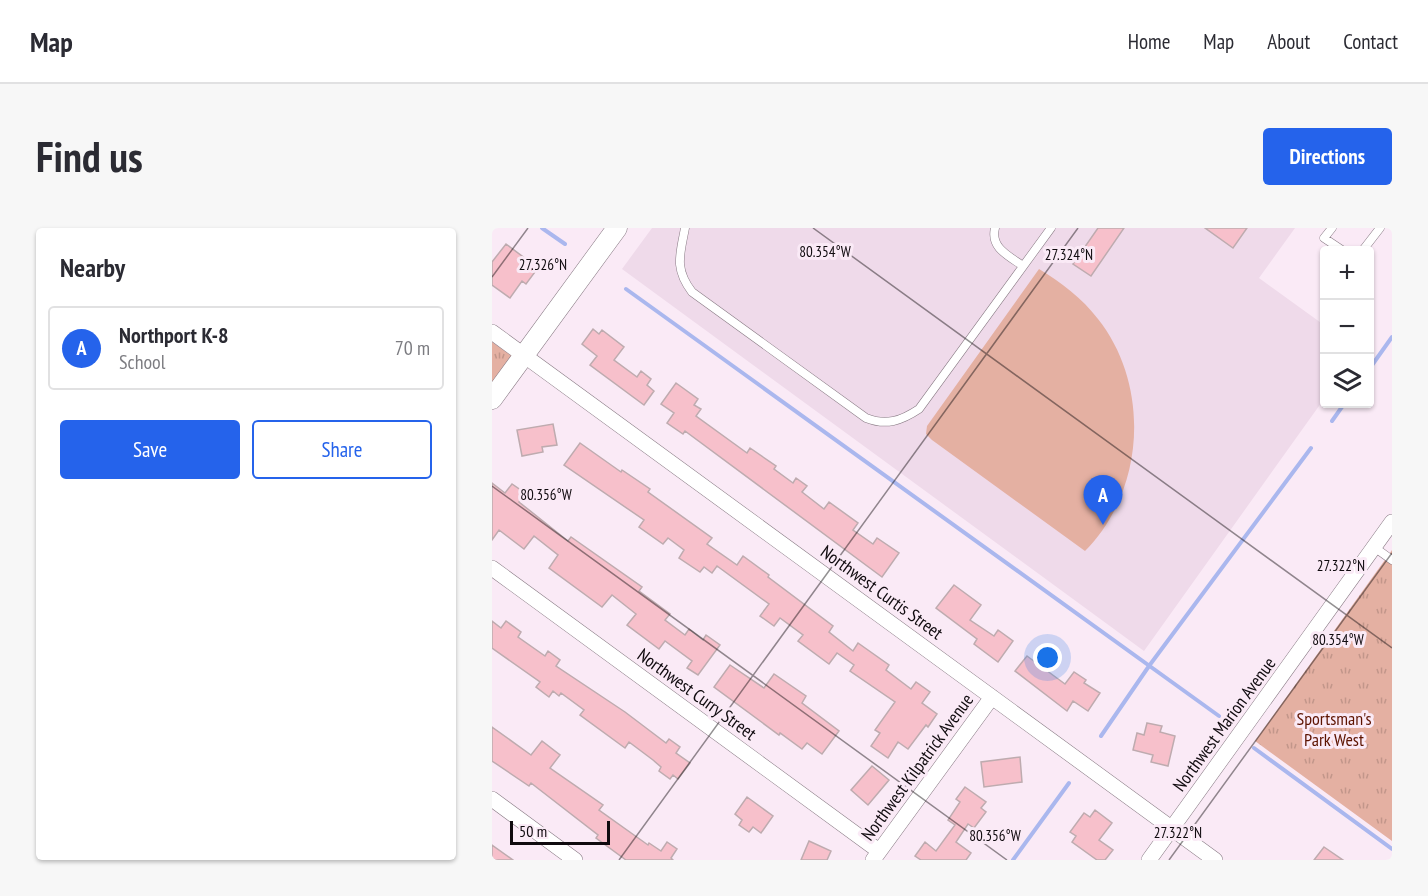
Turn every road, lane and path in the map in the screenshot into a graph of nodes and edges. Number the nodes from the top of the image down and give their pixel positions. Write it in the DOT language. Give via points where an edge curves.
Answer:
graph roads {
  1 [pos="617,228"];
  2 [pos="686,228"];
  3 [pos="995,228"];
  4 [pos="1051,228"];
  5 [pos="1332,228"];
  6 [pos="1380,228"];
  7 [pos="1336,246"];
  8 [pos="1366,246"];
  9 [pos="1023,266"];
  10 [pos="492,332"];
  11 [pos="525,356"];
  12 [pos="492,399"];
  13 [pos="1392,522"];
  14 [pos="1374,547"];
  15 [pos="1392,560"];
  16 [pos="492,568"];
  17 [pos="992,697"];
  18 [pos="492,799"];
  19 [pos="1172,829"];
  20 [pos="876,855"];
  21 [pos="575,860"];
  22 [pos="1149,860"];
  23 [pos="1215,860"];
  1 -- 11 [label="street"];
  2 -- 9 [label="lane" via="680,265 692,292 876,422 901,419 918,409"];
  3 -- 9 [label="lane" via="993,236 1000,250"];
  4 -- 9 [label="lane"];
  5 -- 7 [label="lane" via="1324,238"];
  6 -- 8 [label="lane"];
  10 -- 11 [label="street, Northwest Curtis Street"];
  11 -- 12 [label="street"];
  11 -- 17 [label="street, Northwest Curtis Street"];
  13 -- 14 [label="street, Northwest Marion Avenue"];
  14 -- 15 [label="lane"];
  14 -- 19 [label="street, Northwest Marion Avenue"];
  16 -- 20 [label="street, Northwest Curry Street"];
  17 -- 19 [label="street, Northwest Curtis Street"];
  17 -- 20 [label="street, Northwest Kilpatrick Avenue"];
  18 -- 21 [label="street"];
  19 -- 22 [label="street, Northwest Marion Avenue"];
  19 -- 23 [label="street, Northwest Curtis Street"];
}
